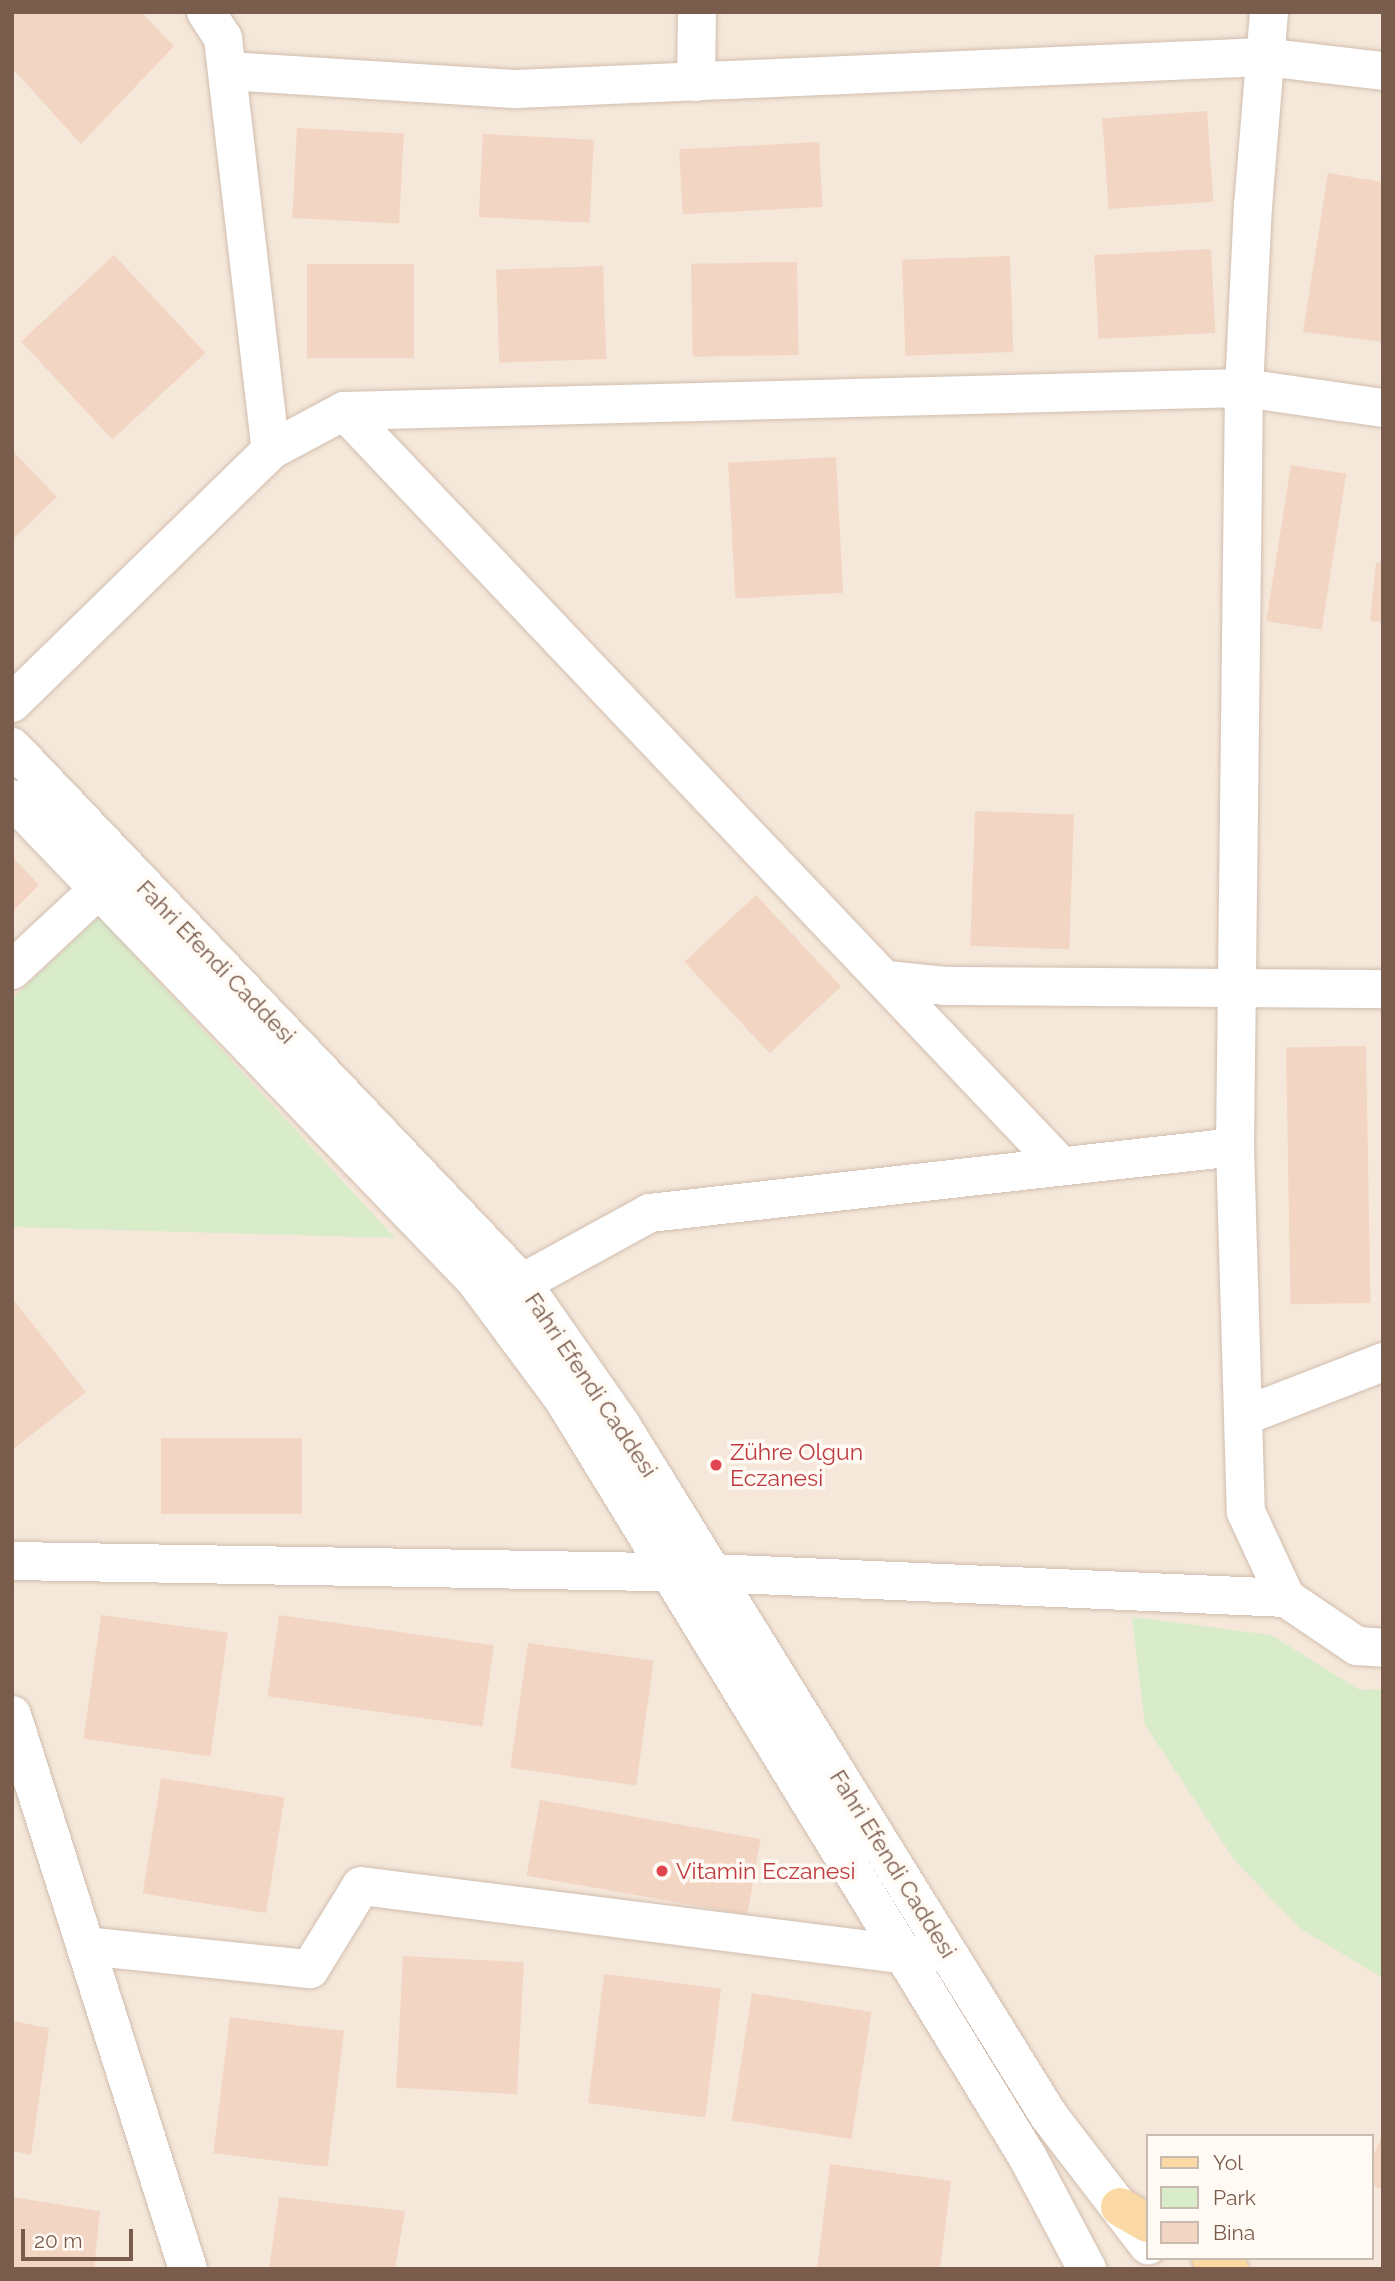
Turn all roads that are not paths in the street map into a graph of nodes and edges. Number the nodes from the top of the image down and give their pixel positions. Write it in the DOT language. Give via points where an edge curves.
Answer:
graph roads {
  1 [pos="206,12"];
  2 [pos="697,12"];
  3 [pos="1269,12"];
  4 [pos="1264,57"];
  5 [pos="228,71"];
  6 [pos="1383,71"];
  7 [pos="696,82"];
  8 [pos="1244,388"];
  9 [pos="1383,408"];
  10 [pos="344,411"];
  11 [pos="271,450"];
  12 [pos="12,703"];
  13 [pos="12,747"];
  14 [pos="12,799"];
  15 [pos="111,878"];
  16 [pos="12,970"];
  17 [pos="887,980"];
  18 [pos="1240,985"];
  19 [pos="1383,989"];
  20 [pos="1235,1147"];
  21 [pos="1061,1167"];
  22 [pos="522,1283"];
  23 [pos="1383,1362"];
  24 [pos="1244,1416"];
  25 [pos="12,1562"];
  26 [pos="670,1573"];
  27 [pos="712,1573"];
  28 [pos="1286,1598"];
  29 [pos="1383,1648"];
  30 [pos="12,1714"];
  31 [pos="86,1946"];
  32 [pos="906,1956"];
  33 [pos="953,1960"];
  34 [pos="1134,2215"];
  35 [pos="1146,2241"];
  36 [pos="188,2269"];
  37 [pos="1087,2269"];
  1 -- 5 [label="street" via="223,38"];
  2 -- 7 [label="street"];
  3 -- 4 [label="street"];
  4 -- 6 [label="street"];
  4 -- 7 [label="street"];
  4 -- 8 [label="street"];
  5 -- 7 [label="street" via="517,89"];
  5 -- 11 [label="street"];
  8 -- 9 [label="street"];
  8 -- 10 [label="street"];
  8 -- 18 [label="street"];
  10 -- 11 [label="street"];
  10 -- 17 [label="street"];
  11 -- 12 [label="street"];
  13 -- 15 [label="street, Fahri Efendi Caddesi"];
  14 -- 15 [label="street, Fahri Efendi Caddesi"];
  15 -- 16 [label="street"];
  15 -- 22 [label="street, Fahri Efendi Caddesi"];
  15 -- 26 [label="street, Fahri Efendi Caddesi" via="475,1280 564,1400"];
  17 -- 18 [label="street" via="944,986"];
  17 -- 21 [label="street"];
  18 -- 19 [label="street"];
  18 -- 20 [label="street"];
  20 -- 21 [label="street"];
  20 -- 24 [label="street"];
  21 -- 22 [label="street" via="650,1213"];
  22 -- 27 [label="street, Fahri Efendi Caddesi" via="621,1424"];
  23 -- 24 [label="street"];
  24 -- 28 [label="street" via="1246,1512"];
  25 -- 26 [label="street"];
  26 -- 27 [label="street"];
  26 -- 32 [label="street, Fahri Efendi Caddesi"];
  27 -- 28 [label="street"];
  27 -- 33 [label="street, Fahri Efendi Caddesi"];
  28 -- 29 [label="street" via="1357,1646"];
  30 -- 31 [label="street"];
  31 -- 32 [label="street" via="310,1969 361,1886"];
  31 -- 36 [label="street"];
  32 -- 33 [label="street"];
  32 -- 37 [label="street, Fahri Efendi Caddesi" via="1027,2156"];
  33 -- 34 [label="street, Fahri Efendi Caddesi" via="1049,2116"];
  34 -- 35 [label="street, Fahri Efendi Caddesi"];
}
